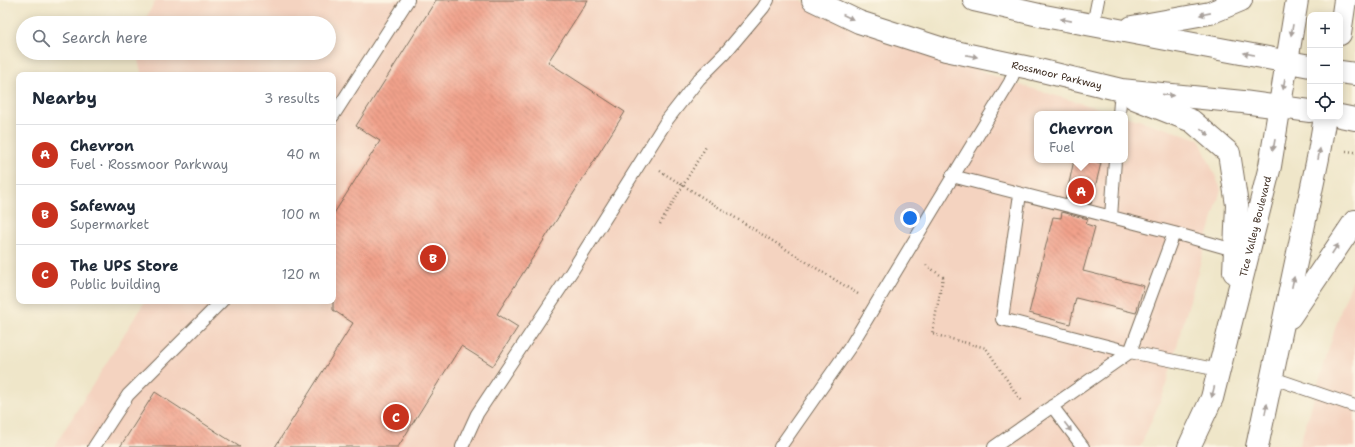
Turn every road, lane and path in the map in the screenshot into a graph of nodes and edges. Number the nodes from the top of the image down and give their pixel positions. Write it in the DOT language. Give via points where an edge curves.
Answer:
graph roads {
  1 [pos="408,0"];
  2 [pos="768,0"];
  3 [pos="813,0"];
  4 [pos="974,0"];
  5 [pos="1098,0"];
  6 [pos="1241,0"];
  7 [pos="1297,0"];
  8 [pos="1345,0"];
  9 [pos="1343,14"];
  10 [pos="1093,25"];
  11 [pos="1117,29"];
  12 [pos="1287,61"];
  13 [pos="1017,65"];
  14 [pos="1307,65"];
  15 [pos="1343,72"];
  16 [pos="1355,74"];
  17 [pos="1121,90"];
  18 [pos="1280,106"];
  19 [pos="1307,110"];
  20 [pos="336,111"];
  21 [pos="1119,111"];
  22 [pos="1343,117"];
  23 [pos="1355,119"];
  24 [pos="1324,120"];
  25 [pos="708,145"];
  26 [pos="1346,151"];
  27 [pos="1355,152"];
  28 [pos="1115,163"];
  29 [pos="658,170"];
  30 [pos="952,176"];
  31 [pos="683,185"];
  32 [pos="1020,194"];
  33 [pos="1111,217"];
  34 [pos="1355,221"];
  35 [pos="660,224"];
  36 [pos="1174,233"];
  37 [pos="1234,250"];
  38 [pos="926,265"];
  39 [pos="858,294"];
  40 [pos="219,304"];
  41 [pos="1233,314"];
  42 [pos="1283,328"];
  43 [pos="1130,352"];
  44 [pos="1219,370"];
  45 [pos="1273,378"];
  46 [pos="1022,403"];
  47 [pos="1052,406"];
  48 [pos="1355,406"];
  49 [pos="94,447"];
  50 [pos="462,447"];
  51 [pos="780,447"];
  52 [pos="994,447"];
  53 [pos="1083,447"];
  54 [pos="1189,447"];
  55 [pos="1257,447"];
  1 -- 20 [label="lane"];
  2 -- 50 [label="lane" via="667,120 568,278 478,414"];
  3 -- 13 [label="street, Rossmoor Parkway, one-way" via="859,22 946,50"];
  10 -- 4 [label="street, one-way"];
  5 -- 10 [label="lane"];
  6 -- 11 [label="street, one-way" via="1210,13"];
  7 -- 12 [label="street, Tice Valley Boulevard, one-way"];
  8 -- 9 [label="street"];
  10 -- 11 [label="street"];
  12 -- 11 [label="street, one-way"];
  12 -- 14 [label="street"];
  12 -- 18 [label="street, Tice Valley Boulevard, one-way"];
  13 -- 17 [label="street, Rossmoor Parkway"];
  13 -- 30 [label="lane" via="1010,82"];
  15 -- 16 [label="street"];
  17 -- 18 [label="street, Rossmoor Parkway, one-way"];
  17 -- 21 [label="lane"];
  17 -- 37 [label="street, one-way" via="1130,97 1192,121 1229,153 1237,205"];
  18 -- 19 [label="street, Rossmoor Parkway"];
  18 -- 41 [label="street, Tice Valley Boulevard, one-way" via="1270,166"];
  22 -- 23 [label="street"];
  42 -- 24 [label="street, one-way"];
  25 -- 31 [label="path"];
  26 -- 27 [label="path"];
  28 -- 33 [label="lane"];
  29 -- 31 [label="path"];
  30 -- 32 [label="lane"];
  30 -- 51 [label="lane" via="850,348"];
  31 -- 35 [label="path"];
  31 -- 39 [label="path"];
  32 -- 33 [label="lane"];
  32 -- 43 [label="lane" via="1002,319"];
  33 -- 36 [label="lane"];
  42 -- 34 [label="street, one-way"];
  36 -- 37 [label="lane"];
  36 -- 43 [label="lane"];
  37 -- 41 [label="street"];
  38 -- 46 [label="path" via="943,277 932,334 986,348"];
  40 -- 49 [label="lane" via="128,395"];
  41 -- 44 [label="street, Tice Valley Boulevard"];
  42 -- 45 [label="street"];
  43 -- 44 [label="lane"];
  43 -- 47 [label="lane"];
  44 -- 54 [label="street, Tice Valley Boulevard, one-way" via="1212,398"];
  45 -- 48 [label="lane"];
  55 -- 45 [label="street, one-way"];
  47 -- 52 [label="lane"];
  47 -- 53 [label="lane, one-way"];
}
